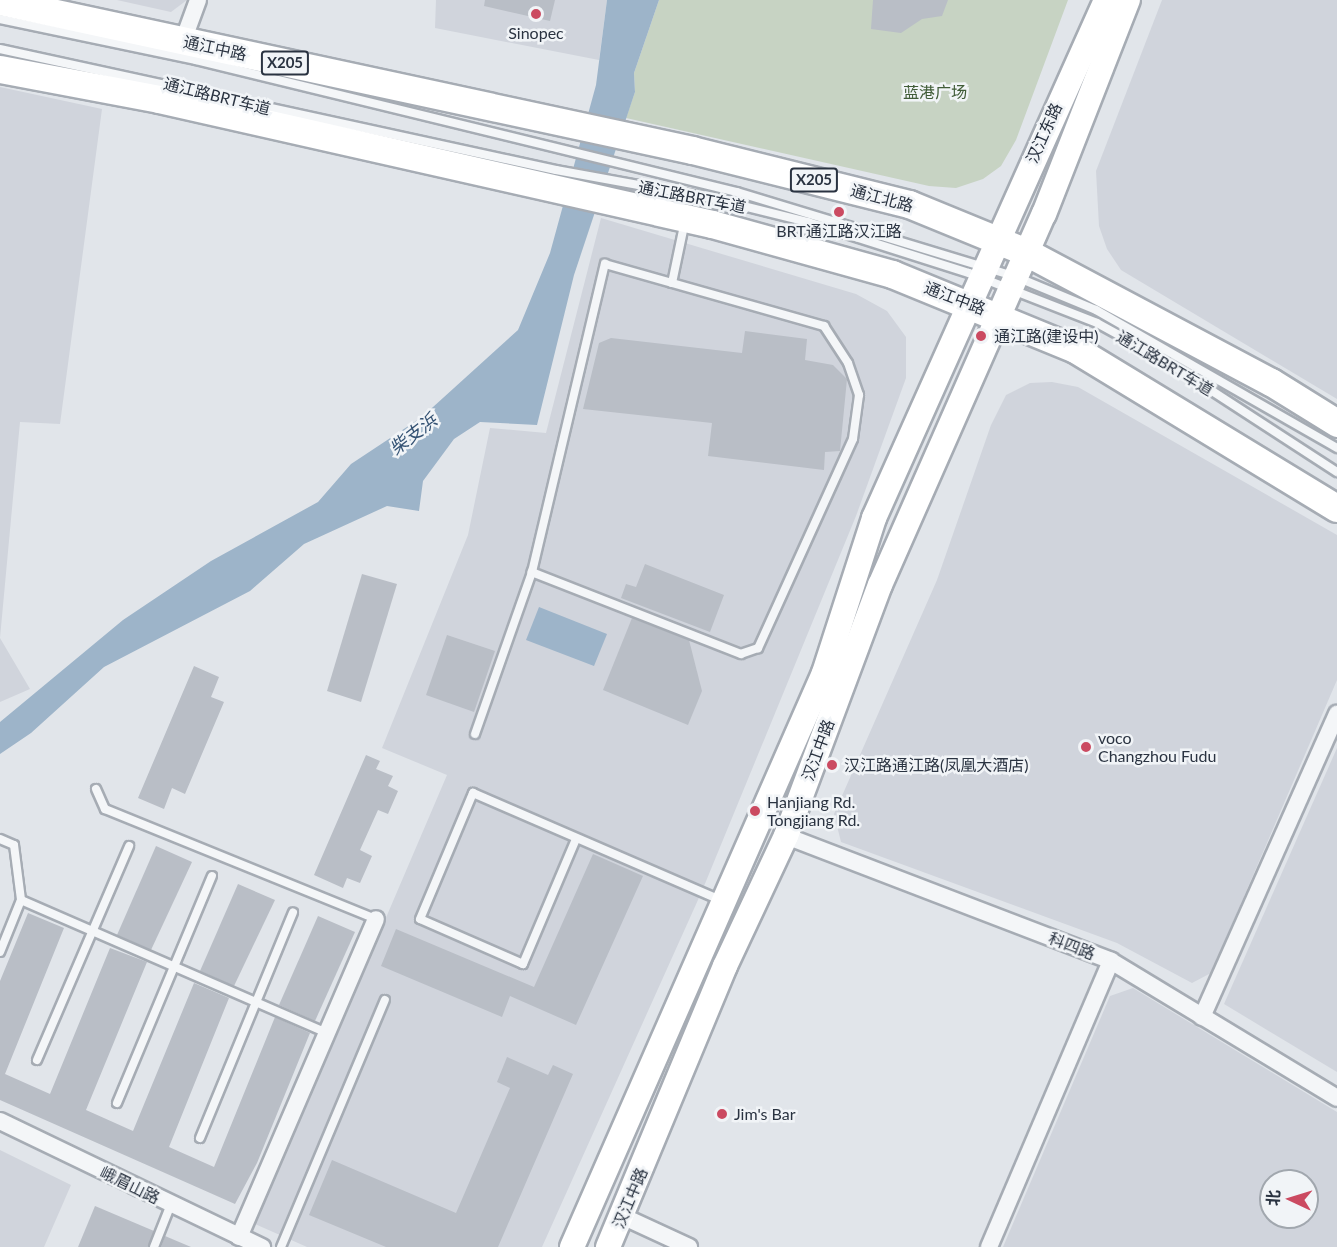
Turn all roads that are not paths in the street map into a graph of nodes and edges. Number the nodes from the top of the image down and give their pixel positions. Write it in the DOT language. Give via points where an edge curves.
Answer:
graph roads {
  1 [pos="198,0"];
  2 [pos="1106,0"];
  3 [pos="1128,0"];
  4 [pos="0,1"];
  5 [pos="0,19"];
  6 [pos="183,41"];
  7 [pos="0,49"];
  8 [pos="0,69"];
  9 [pos="626,136"];
  10 [pos="550,178"];
  11 [pos="607,190"];
  12 [pos="686,218"];
  13 [pos="997,240"];
  14 [pos="1026,252"];
  15 [pos="984,273"];
  16 [pos="1012,282"];
  17 [pos="672,283"];
  18 [pos="971,304"];
  19 [pos="997,315"];
  20 [pos="1337,423"];
  21 [pos="1337,448"];
  22 [pos="1337,472"];
  23 [pos="1337,508"];
  24 [pos="532,572"];
  25 [pos="1337,714"];
  26 [pos="475,734"];
  27 [pos="96,789"];
  28 [pos="786,836"];
  29 [pos="0,839"];
  30 [pos="576,839"];
  31 [pos="129,846"];
  32 [pos="212,876"];
  33 [pos="21,900"];
  34 [pos="725,902"];
  35 [pos="293,912"];
  36 [pos="376,919"];
  37 [pos="93,931"];
  38 [pos="0,952"];
  39 [pos="1111,961"];
  40 [pos="174,967"];
  41 [pos="385,1000"];
  42 [pos="256,1002"];
  43 [pos="1202,1017"];
  44 [pos="327,1033"];
  45 [pos="37,1060"];
  46 [pos="1337,1098"];
  47 [pos="117,1103"];
  48 [pos="0,1121"];
  49 [pos="200,1138"];
  50 [pos="171,1204"];
  51 [pos="622,1216"];
  52 [pos="239,1237"];
  53 [pos="154,1247"];
  54 [pos="262,1247"];
  55 [pos="281,1247"];
  56 [pos="572,1247"];
  57 [pos="608,1247"];
  58 [pos="689,1247"];
  59 [pos="989,1247"];
  1 -- 6 [label="street"];
  2 -- 13 [label="main road, 汉江东路"];
  3 -- 14 [label="main road, 汉江东路" via="1083,123"];
  4 -- 6 [label="main road, 通江中路 / X205"];
  5 -- 15 [label="lane, 通江路BRT车道" via="195,60 737,192"];
  6 -- 9 [label="main road, 通江中路 / X205"];
  7 -- 10 [label="lane, 通江路BRT车道"];
  8 -- 10 [label="main road"];
  9 -- 13 [label="main road, 通江北路 / X205" via="909,204"];
  10 -- 11 [label="main road, 通江中路"];
  11 -- 12 [label="main road, 通江中路"];
  11 -- 15 [label="lane, 通江路BRT车道" via="715,199"];
  12 -- 17 [label="lane"];
  12 -- 18 [label="main road, 通江中路" via="839,257"];
  13 -- 14 [label="main road, 通江北路"];
  13 -- 15 [label="main road, 汉江东路"];
  14 -- 16 [label="main road, 汉江中路"];
  14 -- 20 [label="main road" via="1271,382"];
  15 -- 16 [label="lane, 通江路BRT车道"];
  15 -- 18 [label="main road, 汉江中路"];
  16 -- 19 [label="main road, 汉江中路"];
  16 -- 21 [label="lane, 通江路BRT车道" via="1096,310"];
  16 -- 22 [label="lane, 通江路BRT车道" via="1166,361"];
  17 -- 24 [label="lane" via="605,264"];
  17 -- 24 [label="lane" via="824,326 848,363 859,395 853,439 758,648 741,654"];
  18 -- 19 [label="main road, 通江中路"];
  18 -- 34 [label="main road, 汉江中路" via="874,518 824,673"];
  19 -- 23 [label="main road, 通江中路" via="1075,349"];
  19 -- 28 [label="main road, 汉江中路" via="880,585"];
  24 -- 26 [label="lane"];
  25 -- 43 [label="street"];
  27 -- 36 [label="lane" via="105,809"];
  28 -- 39 [label="street, 科四路"];
  28 -- 51 [label="main road, 汉江中路" via="725,966"];
  29 -- 33 [label="lane" via="14,844"];
  30 -- 30 [label="lane" via="523,964 420,919 473,793"];
  30 -- 34 [label="lane"];
  31 -- 37 [label="lane"];
  32 -- 40 [label="lane"];
  33 -- 37 [label="lane"];
  33 -- 38 [label="lane"];
  34 -- 56 [label="main road, 汉江中路"];
  35 -- 42 [label="lane"];
  36 -- 44 [label="street"];
  37 -- 40 [label="lane"];
  37 -- 45 [label="lane"];
  39 -- 43 [label="street, 科四路"];
  39 -- 59 [label="street"];
  40 -- 42 [label="lane"];
  40 -- 47 [label="lane"];
  41 -- 55 [label="lane"];
  42 -- 44 [label="lane"];
  42 -- 49 [label="lane"];
  43 -- 46 [label="street, 科四路"];
  44 -- 52 [label="street"];
  48 -- 50 [label="street, 峨眉山路"];
  50 -- 52 [label="street, 峨眉山路"];
  50 -- 53 [label="lane"];
  51 -- 57 [label="main road, 汉江中路"];
  51 -- 58 [label="street"];
  52 -- 54 [label="street, 峨眉山路"];
}
